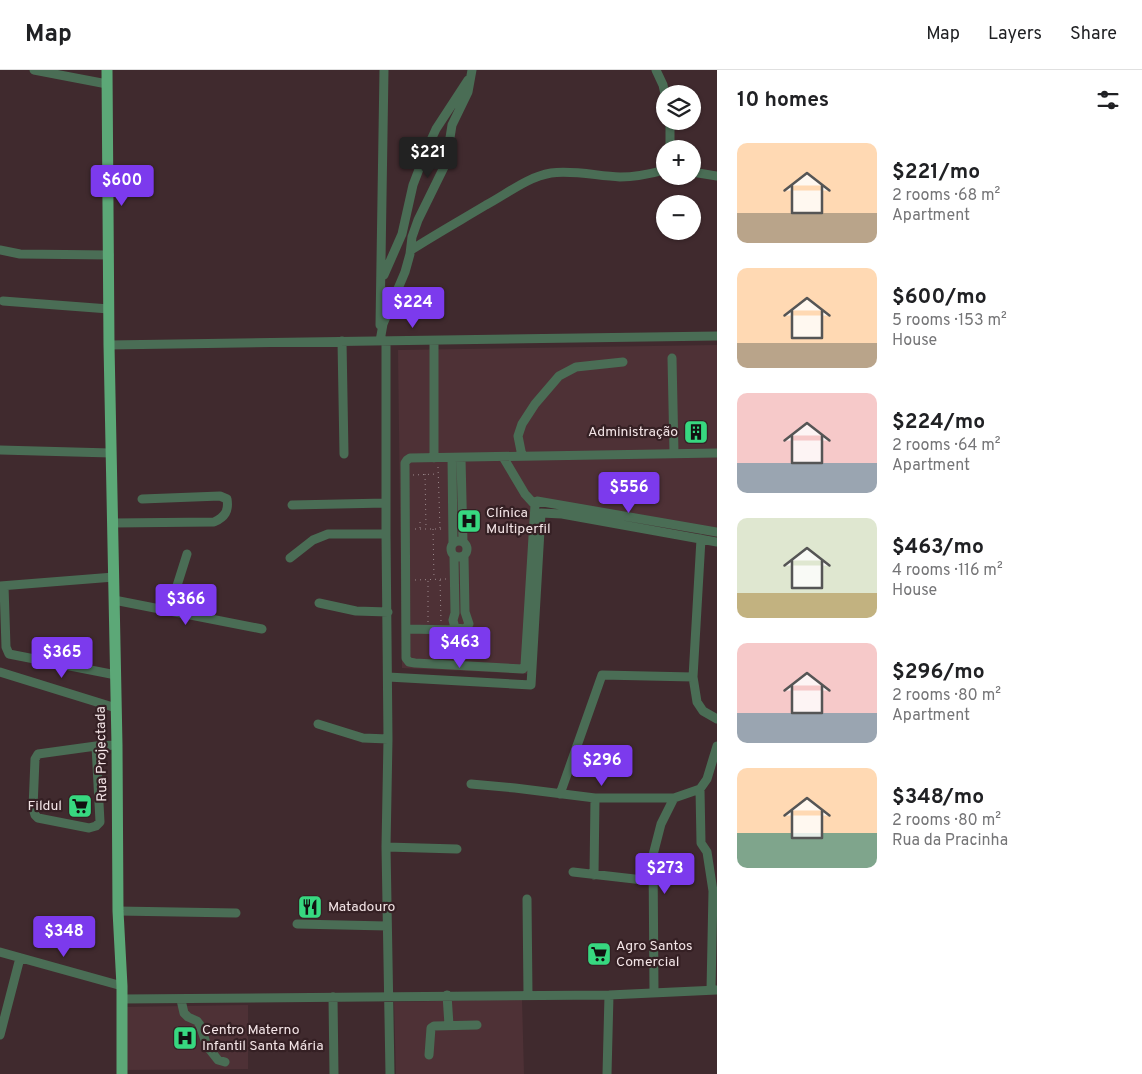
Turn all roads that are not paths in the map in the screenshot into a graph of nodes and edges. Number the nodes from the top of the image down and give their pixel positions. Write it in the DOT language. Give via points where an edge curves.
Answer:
graph roads {
  1 [pos="34,70"];
  2 [pos="107,70"];
  3 [pos="384,70"];
  4 [pos="472,70"];
  5 [pos="656,70"];
  6 [pos="107,84"];
  7 [pos="663,85"];
  8 [pos="656,172"];
  9 [pos="701,173"];
  10 [pos="717,176"];
  11 [pos="0,250"];
  12 [pos="411,250"];
  13 [pos="109,255"];
  14 [pos="380,290"];
  15 [pos="3,301"];
  16 [pos="109,309"];
  17 [pos="717,336"];
  18 [pos="434,340"];
  19 [pos="342,341"];
  20 [pos="383,341"];
  21 [pos="109,344"];
  22 [pos="672,358"];
  23 [pos="623,362"];
  24 [pos="0,450"];
  25 [pos="111,453"];
  26 [pos="674,453"];
  27 [pos="717,453"];
  28 [pos="344,454"];
  29 [pos="522,456"];
  30 [pos="503,457"];
  31 [pos="434,458"];
  32 [pos="456,458"];
  33 [pos="142,499"];
  34 [pos="386,503"];
  35 [pos="292,505"];
  36 [pos="535,505"];
  37 [pos="113,523"];
  38 [pos="717,532"];
  39 [pos="386,534"];
  40 [pos="701,540"];
  41 [pos="463,542"];
  42 [pos="717,542"];
  43 [pos="453,543"];
  44 [pos="187,554"];
  45 [pos="459,556"];
  46 [pos="290,558"];
  47 [pos="114,577"];
  48 [pos="2,586"];
  49 [pos="114,600"];
  50 [pos="319,604"];
  51 [pos="169,611"];
  52 [pos="388,612"];
  53 [pos="406,629"];
  54 [pos="262,630"];
  55 [pos="458,630"];
  56 [pos="0,672"];
  57 [pos="116,675"];
  58 [pos="388,677"];
  59 [pos="693,677"];
  60 [pos="116,708"];
  61 [pos="717,719"];
  62 [pos="318,724"];
  63 [pos="388,739"];
  64 [pos="117,745"];
  65 [pos="96,746"];
  66 [pos="717,746"];
  67 [pos="471,784"];
  68 [pos="700,789"];
  69 [pos="560,794"];
  70 [pos="595,798"];
  71 [pos="674,798"];
  72 [pos="386,847"];
  73 [pos="457,849"];
  74 [pos="573,872"];
  75 [pos="594,875"];
  76 [pos="652,881"];
  77 [pos="527,899"];
  78 [pos="118,911"];
  79 [pos="236,913"];
  80 [pos="297,924"];
  81 [pos="386,926"];
  82 [pos="0,952"];
  83 [pos="20,958"];
  84 [pos="122,986"];
  85 [pos="714,990"];
  86 [pos="654,991"];
  87 [pos="609,994"];
  88 [pos="447,995"];
  89 [pos="528,995"];
  90 [pos="388,996"];
  91 [pos="333,997"];
  92 [pos="122,999"];
  93 [pos="181,1000"];
  94 [pos="449,1025"];
  95 [pos="477,1025"];
  96 [pos="0,1035"];
  97 [pos="429,1055"];
  98 [pos="225,1062"];
  99 [pos="122,1074"];
  100 [pos="334,1074"];
  101 [pos="390,1074"];
  102 [pos="607,1074"];
  1 -- 6 [label="street"];
  2 -- 6 [label="main road, Rua Projectada"];
  3 -- 14 [label="street"];
  4 -- 12 [label="street" via="468,92 452,125 446,163 418,220"];
  4 -- 14 [label="street" via="464,88 436,129 417,173 402,234 386,266"];
  5 -- 7 [label="street"];
  6 -- 13 [label="main road, Rua Projectada"];
  8 -- 12 [label="street" via="620,177 550,173 508,191"];
  9 -- 10 [label="street"];
  11 -- 13 [label="street" via="20,254"];
  12 -- 20 [label="street" via="383,324"];
  13 -- 16 [label="main road, Rua Projectada"];
  14 -- 20 [label="street"];
  15 -- 16 [label="street"];
  16 -- 21 [label="main road, Rua Projectada"];
  17 -- 18 [label="street"];
  18 -- 20 [label="street"];
  18 -- 31 [label="street"];
  19 -- 20 [label="street"];
  19 -- 21 [label="street"];
  19 -- 28 [label="street"];
  20 -- 34 [label="street"];
  21 -- 25 [label="main road, Rua Projectada"];
  22 -- 26 [label="street"];
  23 -- 29 [label="street" via="576,367 559,376 522,424 518,436"];
  24 -- 25 [label="street"];
  25 -- 37 [label="main road, Rua Projectada"];
  26 -- 27 [label="street"];
  26 -- 29 [label="street"];
  29 -- 30 [label="street"];
  30 -- 32 [label="street"];
  30 -- 36 [label="street"];
  31 -- 32 [label="street"];
  31 -- 53 [label="street" via="410,458 405,463"];
  32 -- 41 [label="street"];
  32 -- 43 [label="street"];
  33 -- 37 [label="street" via="220,496 227,500 228,507 226,514 214,522"];
  34 -- 35 [label="street"];
  34 -- 39 [label="street"];
  36 -- 38 [label="street" via="542,501"];
  36 -- 53 [label="street" via="523,669 409,662 406,658"];
  37 -- 47 [label="main road, Rua Projectada"];
  39 -- 46 [label="street" via="328,534 313,540"];
  39 -- 52 [label="street"];
  40 -- 42 [label="street"];
  40 -- 58 [label="street" via="542,513 531,685"];
  40 -- 59 [label="street"];
  41 -- 43 [label="street"];
  41 -- 45 [label="street" via="467,552"];
  43 -- 45 [label="street" via="450,549"];
  44 -- 51 [label="street"];
  45 -- 55 [label="street" via="453,620"];
  45 -- 55 [label="street" via="469,624"];
  47 -- 48 [label="street"];
  47 -- 49 [label="main road, Rua Projectada"];
  48 -- 57 [label="street" via="9,654"];
  49 -- 51 [label="street"];
  49 -- 57 [label="main road, Rua Projectada"];
  50 -- 52 [label="street" via="356,611"];
  51 -- 54 [label="street"];
  52 -- 58 [label="street"];
  53 -- 55 [label="street"];
  56 -- 60 [label="street"];
  57 -- 60 [label="main road, Rua Projectada"];
  58 -- 63 [label="street"];
  59 -- 61 [label="street" via="703,711"];
  59 -- 69 [label="street" via="602,676"];
  60 -- 64 [label="main road, Rua Projectada"];
  62 -- 63 [label="street" via="363,738"];
  63 -- 72 [label="street"];
  64 -- 65 [label="street"];
  64 -- 78 [label="main road, Rua Projectada"];
  65 -- 65 [label="street" via="38,754 35,759 33,808 38,818 89,828 100,822"];
  66 -- 68 [label="street" via="707,779"];
  67 -- 69 [label="street"];
  68 -- 71 [label="street"];
  68 -- 85 [label="street" via="701,842 707,852 713,891"];
  69 -- 70 [label="street"];
  70 -- 71 [label="street"];
  70 -- 75 [label="street"];
  71 -- 76 [label="street" via="661,824 653,855"];
  72 -- 73 [label="street"];
  72 -- 81 [label="street"];
  74 -- 75 [label="street"];
  75 -- 76 [label="street"];
  76 -- 86 [label="street"];
  77 -- 89 [label="street"];
  78 -- 79 [label="street"];
  78 -- 84 [label="main road, Rua Projectada"];
  80 -- 81 [label="street"];
  81 -- 90 [label="street"];
  82 -- 83 [label="street"];
  83 -- 84 [label="street"];
  83 -- 96 [label="street"];
  84 -- 92 [label="main road, Rua Projectada"];
  85 -- 86 [label="street"];
  86 -- 87 [label="street"];
  87 -- 89 [label="street"];
  87 -- 102 [label="street"];
  88 -- 89 [label="street"];
  88 -- 90 [label="street"];
  88 -- 94 [label="street"];
  90 -- 91 [label="street"];
  90 -- 101 [label="street"];
  91 -- 93 [label="street"];
  91 -- 100 [label="street"];
  92 -- 93 [label="street"];
  92 -- 99 [label="main road, Rua Projectada"];
  93 -- 98 [label="street" via="184,1013 200,1025 206,1046 218,1060"];
  94 -- 95 [label="street"];
  94 -- 97 [label="street" via="431,1028"];
}
